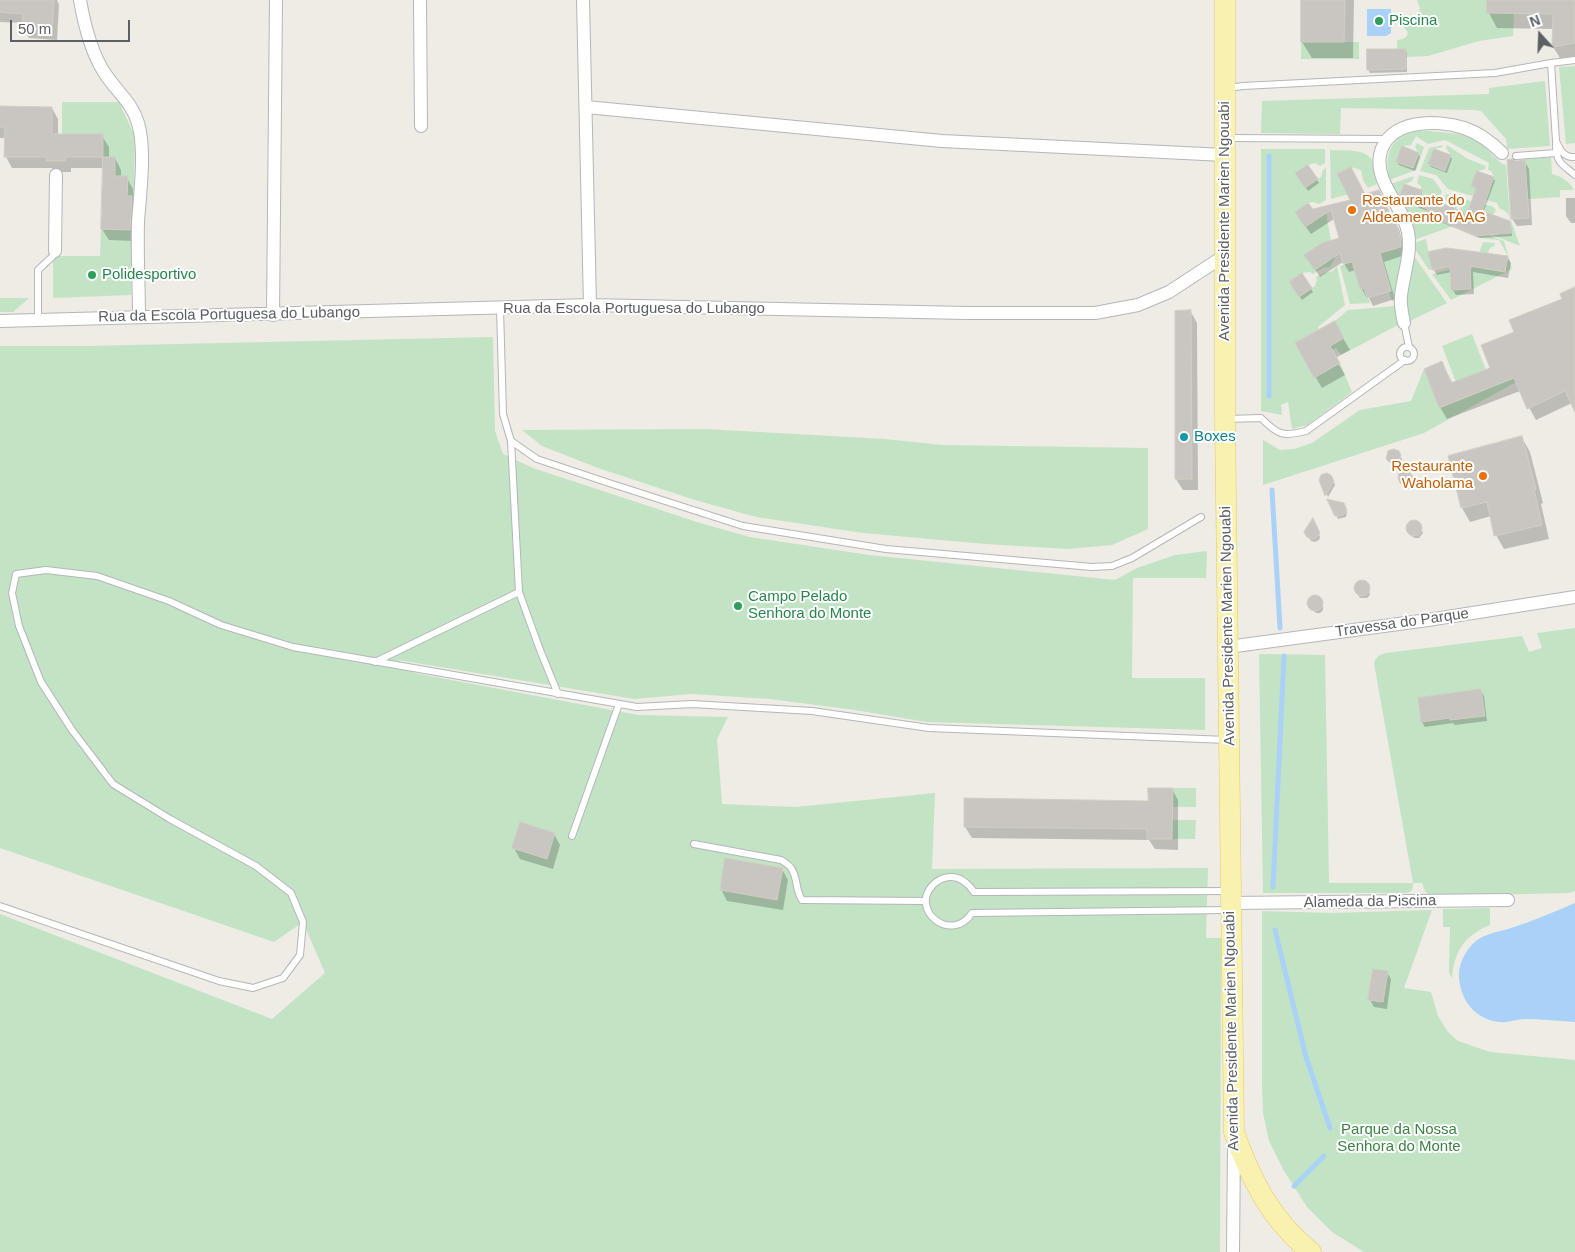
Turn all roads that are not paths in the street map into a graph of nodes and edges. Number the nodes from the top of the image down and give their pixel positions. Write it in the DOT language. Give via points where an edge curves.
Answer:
graph roads {
  1 [pos="80,0"];
  2 [pos="276,0"];
  3 [pos="420,0"];
  4 [pos="584,0"];
  5 [pos="1225,0"];
  6 [pos="1575,60"];
  7 [pos="1551,63"];
  8 [pos="1224,89"];
  9 [pos="586,107"];
  10 [pos="421,126"];
  11 [pos="1387,139"];
  12 [pos="1556,141"];
  13 [pos="1224,147"];
  14 [pos="1502,153"];
  15 [pos="1556,153"];
  16 [pos="1516,156"];
  17 [pos="1575,157"];
  18 [pos="56,175"];
  19 [pos="1575,175"];
  20 [pos="55,251"];
  21 [pos="1224,256"];
  22 [pos="590,305"];
  23 [pos="500,308"];
  24 [pos="273,315"];
  25 [pos="139,317"];
  26 [pos="38,320"];
  27 [pos="0,321"];
  28 [pos="1404,323"];
  29 [pos="1225,419"];
  30 [pos="511,441"];
  31 [pos="1200,517"];
  32 [pos="519,592"];
  33 [pos="1575,597"];
  34 [pos="1228,647"];
  35 [pos="375,662"];
  36 [pos="558,694"];
  37 [pos="619,704"];
  38 [pos="1229,740"];
  39 [pos="572,836"];
  40 [pos="694,844"];
  41 [pos="1508,900"];
  42 [pos="1231,901"];
  43 [pos="926,902"];
  44 [pos="0,906"];
  45 [pos="1234,1132"];
  46 [pos="1234,1252"];
  47 [pos="1311,1252"];
  1 -- 25 [label="street" via="91,43 104,72 126,100 142,137"];
  2 -- 24 [label="street"];
  3 -- 10 [label="street"];
  4 -- 9 [label="street"];
  5 -- 8 [label="main road, Avenida Presidente Marien Ngouabi"];
  6 -- 7 [label="lane"];
  7 -- 8 [label="lane" via="1495,73"];
  7 -- 12 [label="lane"];
  8 -- 13 [label="main road, Avenida Presidente Marien Ngouabi"];
  9 -- 13 [label="street" via="942,141"];
  9 -- 22 [label="street"];
  11 -- 13 [label="lane"];
  11 -- 14 [label="street" via="1404,126 1419,123 1454,126 1483,136"];
  11 -- 28 [label="street" via="1380,156 1381,174 1408,232 1400,299"];
  12 -- 15 [label="lane"];
  12 -- 17 [label="lane" via="1562,153"];
  13 -- 21 [label="main road, Avenida Presidente Marien Ngouabi"];
  15 -- 16 [label="lane"];
  15 -- 19 [label="lane" via="1562,165"];
  18 -- 20 [label="street"];
  20 -- 26 [label="lane" via="38,270"];
  21 -- 22 [label="street, Rua da Escola Portuguesa do Lubango" via="1169,292 1138,305 1095,313 928,313"];
  21 -- 29 [label="main road, Avenida Presidente Marien Ngouabi"];
  22 -- 23 [label="street, Rua da Escola Portuguesa do Lubango"];
  23 -- 24 [label="street, Rua da Escola Portuguesa do Lubango"];
  23 -- 30 [label="lane" via="503,414"];
  24 -- 25 [label="street, Rua da Escola Portuguesa do Lubango"];
  25 -- 26 [label="street, Rua da Escola Portuguesa do Lubango"];
  26 -- 27 [label="street, Rua da Escola Portuguesa do Lubango"];
  28 -- 29 [label="lane" via="1414,356 1306,431 1281,434 1261,418"];
  29 -- 34 [label="main road, Avenida Presidente Marien Ngouabi"];
  30 -- 31 [label="lane" via="537,459 743,526 886,549 1112,566 1132,558"];
  30 -- 32 [label="lane"];
  32 -- 35 [label="lane"];
  32 -- 36 [label="lane"];
  33 -- 34 [label="street, Travessa do Parque"];
  34 -- 38 [label="main road, Avenida Presidente Marien Ngouabi"];
  35 -- 36 [label="lane"];
  35 -- 44 [label="lane" via="293,647 221,625 169,601 97,576 46,570 16,574 12,593 19,626 41,682 72,730 113,784 256,866 290,893 303,922 300,955 283,978 253,988 219,981"];
  36 -- 37 [label="lane"];
  37 -- 38 [label="lane" via="637,708 692,704 812,711 928,728"];
  37 -- 39 [label="lane"];
  38 -- 42 [label="main road, Avenida Presidente Marien Ngouabi"];
  40 -- 43 [label="lane" via="781,860 791,867 802,900"];
  41 -- 42 [label="street, Alameda da Piscina"];
  42 -- 43 [label="lane" via="972,913 963,922 948,926 933,918"];
  42 -- 43 [label="lane" via="974,892 965,881 950,877 942,878 930,888"];
  42 -- 45 [label="main road, Avenida Presidente Marien Ngouabi"];
  45 -- 46 [label="street, Avenida Presidente Marien Ngouabi"];
  45 -- 47 [label="main road" via="1258,1191 1296,1240"];
}
